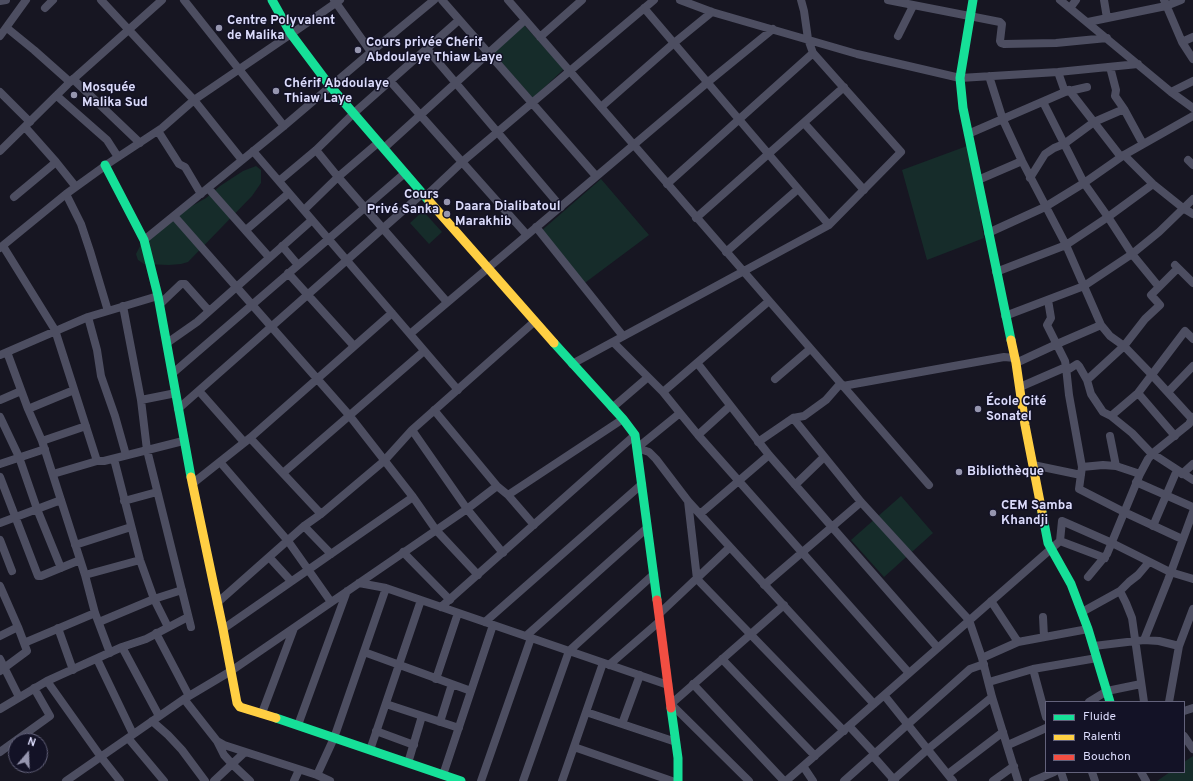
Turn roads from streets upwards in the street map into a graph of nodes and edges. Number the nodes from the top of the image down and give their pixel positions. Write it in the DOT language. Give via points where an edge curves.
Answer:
graph roads {
  1 [pos="6,0"];
  2 [pos="26,0"];
  3 [pos="53,0"];
  4 [pos="101,0"];
  5 [pos="162,0"];
  6 [pos="184,0"];
  7 [pos="272,0"];
  8 [pos="434,0"];
  9 [pos="442,0"];
  10 [pos="582,0"];
  11 [pos="654,0"];
  12 [pos="680,0"];
  13 [pos="801,0"];
  14 [pos="888,0"];
  15 [pos="973,0"];
  16 [pos="1060,0"];
  17 [pos="1076,0"];
  18 [pos="1104,0"];
  19 [pos="1181,0"];
  20 [pos="0,1"];
  21 [pos="336,1"];
  22 [pos="512,2"];
  23 [pos="1165,3"];
  24 [pos="913,6"];
  25 [pos="45,8"];
  26 [pos="644,8"];
  27 [pos="1070,8"];
  28 [pos="712,12"];
  29 [pos="970,17"];
  30 [pos="1107,18"];
  31 [pos="459,20"];
  32 [pos="525,20"];
  33 [pos="1088,22"];
  34 [pos="7,28"];
  35 [pos="773,29"];
  36 [pos="127,30"];
  37 [pos="291,34"];
  38 [pos="0,35"];
  39 [pos="898,36"];
  40 [pos="540,37"];
  41 [pos="1193,37"];
  42 [pos="1106,38"];
  43 [pos="808,39"];
  44 [pos="1182,42"];
  45 [pos="674,43"];
  46 [pos="427,49"];
  47 [pos="370,52"];
  48 [pos="489,53"];
  49 [pos="813,53"];
  50 [pos="1193,59"];
  51 [pos="1138,64"];
  52 [pos="1110,67"];
  53 [pos="239,70"];
  54 [pos="570,71"];
  55 [pos="1058,72"];
  56 [pos="989,76"];
  57 [pos="960,78"];
  58 [pos="72,81"];
  59 [pos="390,81"];
  60 [pos="1193,81"];
  61 [pos="708,82"];
  62 [pos="456,83"];
  63 [pos="330,86"];
  64 [pos="844,87"];
  65 [pos="1087,87"];
  66 [pos="1067,91"];
  67 [pos="0,92"];
  68 [pos="1171,92"];
  69 [pos="57,96"];
  70 [pos="194,100"];
  71 [pos="1043,102"];
  72 [pos="532,103"];
  73 [pos="601,107"];
  74 [pos="1193,108"];
  75 [pos="1124,109"];
  76 [pos="354,113"];
  77 [pos="420,115"];
  78 [pos="1193,116"];
  79 [pos="740,120"];
  80 [pos="1003,120"];
  81 [pos="1094,122"];
  82 [pos="804,123"];
  83 [pos="28,125"];
  84 [pos="284,126"];
  85 [pos="158,131"];
  86 [pos="498,132"];
  87 [pos="968,134"];
  88 [pos="140,143"];
  89 [pos="1064,144"];
  90 [pos="1143,144"];
  91 [pos="381,145"];
  92 [pos="634,145"];
  93 [pos="1,148"];
  94 [pos="316,150"];
  95 [pos="253,151"];
  96 [pos="769,154"];
  97 [pos="1123,156"];
  98 [pos="118,157"];
  99 [pos="242,160"];
  100 [pos="1022,161"];
  101 [pos="56,162"];
  102 [pos="462,162"];
  103 [pos="105,165"];
  104 [pos="405,173"];
  105 [pos="596,176"];
  106 [pos="338,178"];
  107 [pos="1030,178"];
  108 [pos="978,180"];
  109 [pos="279,181"];
  110 [pos="1084,183"];
  111 [pos="667,184"];
  112 [pos="1153,184"];
  113 [pos="76,187"];
  114 [pos="208,188"];
  115 [pos="798,189"];
  116 [pos="864,190"];
  117 [pos="289,192"];
  118 [pos="66,194"];
  119 [pos="201,194"];
  120 [pos="424,195"];
  121 [pos="14,197"];
  122 [pos="1193,199"];
  123 [pos="561,207"];
  124 [pos="1045,207"];
  125 [pos="364,208"];
  126 [pos="1184,208"];
  127 [pos="304,210"];
  128 [pos="1193,214"];
  129 [pos="174,216"];
  130 [pos="1108,217"];
  131 [pos="696,218"];
  132 [pos="312,220"];
  133 [pos="830,225"];
  134 [pos="536,227"];
  135 [pos="383,229"];
  136 [pos="246,230"];
  137 [pos="988,233"];
  138 [pos="527,235"];
  139 [pos="329,239"];
  140 [pos="144,240"];
  141 [pos="1066,245"];
  142 [pos="282,246"];
  143 [pos="1,247"];
  144 [pos="726,252"];
  145 [pos="1132,254"];
  146 [pos="269,257"];
  147 [pos="347,260"];
  148 [pos="298,265"];
  149 [pos="488,268"];
  150 [pos="743,271"];
  151 [pos="996,272"];
  152 [pos="288,273"];
  153 [pos="1193,283"];
  154 [pos="236,286"];
  155 [pos="1084,286"];
  156 [pos="1159,287"];
  157 [pos="308,295"];
  158 [pos="159,300"];
  159 [pos="1048,300"];
  160 [pos="769,301"];
  161 [pos="447,302"];
  162 [pos="252,305"];
  163 [pos="123,306"];
  164 [pos="108,310"];
  165 [pos="209,311"];
  166 [pos="392,313"];
  167 [pos="1005,316"];
  168 [pos="88,317"];
  169 [pos="534,322"];
  170 [pos="1101,325"];
  171 [pos="271,328"];
  172 [pos="56,330"];
  173 [pos="410,334"];
  174 [pos="623,336"];
  175 [pos="1193,339"];
  176 [pos="613,342"];
  177 [pos="167,343"];
  178 [pos="1057,344"];
  179 [pos="354,346"];
  180 [pos="1124,346"];
  181 [pos="810,349"];
  182 [pos="424,351"];
  183 [pos="2,353"];
  184 [pos="1015,361"];
  185 [pos="572,364"];
  186 [pos="698,364"];
  187 [pos="1193,366"];
  188 [pos="1066,369"];
  189 [pos="173,373"];
  190 [pos="1152,375"];
  191 [pos="647,378"];
  192 [pos="317,379"];
  193 [pos="775,380"];
  194 [pos="1087,380"];
  195 [pos="842,385"];
  196 [pos="1020,388"];
  197 [pos="74,390"];
  198 [pos="458,390"];
  199 [pos="199,391"];
  200 [pos="21,392"];
  201 [pos="663,392"];
  202 [pos="1168,392"];
  203 [pos="176,393"];
  204 [pos="1138,393"];
  205 [pos="0,400"];
  206 [pos="141,400"];
  207 [pos="730,406"];
  208 [pos="612,408"];
  209 [pos="28,409"];
  210 [pos="178,409"];
  211 [pos="434,410"];
  212 [pos="680,413"];
  213 [pos="348,415"];
  214 [pos="1111,416"];
  215 [pos="0,417"];
  216 [pos="793,418"];
  217 [pos="623,419"];
  218 [pos="1193,419"];
  219 [pos="86,426"];
  220 [pos="412,430"];
  221 [pos="635,435"];
  222 [pos="698,435"];
  223 [pos="1110,436"];
  224 [pos="1175,436"];
  225 [pos="247,440"];
  226 [pos="183,441"];
  227 [pos="758,442"];
  228 [pos="44,445"];
  229 [pos="637,448"];
  230 [pos="147,450"];
  231 [pos="1153,453"];
  232 [pos="126,455"];
  233 [pos="769,455"];
  234 [pos="20,457"];
  235 [pos="824,457"];
  236 [pos="114,459"];
  237 [pos="97,461"];
  238 [pos="384,461"];
  239 [pos="220,462"];
  240 [pos="0,464"];
  241 [pos="1193,464"];
  242 [pos="1033,465"];
  243 [pos="1116,466"];
  244 [pos="1082,471"];
  245 [pos="283,472"];
  246 [pos="1180,472"];
  247 [pos="53,474"];
  248 [pos="1140,474"];
  249 [pos="0,477"];
  250 [pos="1193,480"];
  251 [pos="739,481"];
  252 [pos="1136,482"];
  253 [pos="192,484"];
  254 [pos="642,484"];
  255 [pos="795,485"];
  256 [pos="497,486"];
  257 [pos="929,486"];
  258 [pos="157,492"];
  259 [pos="508,495"];
  260 [pos="1166,495"];
  261 [pos="413,497"];
  262 [pos="61,500"];
  263 [pos="688,500"];
  264 [pos="124,501"];
  265 [pos="861,502"];
  266 [pos="1193,507"];
  267 [pos="467,508"];
  268 [pos="37,509"];
  269 [pos="1124,512"];
  270 [pos="1193,512"];
  271 [pos="321,514"];
  272 [pos="700,514"];
  273 [pos="16,517"];
  274 [pos="0,523"];
  275 [pos="534,525"];
  276 [pos="304,526"];
  277 [pos="1153,526"];
  278 [pos="131,527"];
  279 [pos="832,527"];
  280 [pos="647,528"];
  281 [pos="436,530"];
  282 [pos="1182,539"];
  283 [pos="0,540"];
  284 [pos="288,541"];
  285 [pos="1060,542"];
  286 [pos="1112,543"];
  287 [pos="75,544"];
  288 [pos="730,547"];
  289 [pos="1052,548"];
  290 [pos="403,552"];
  291 [pos="802,552"];
  292 [pos="503,553"];
  293 [pos="331,554"];
  294 [pos="269,557"];
  295 [pos="1105,558"];
  296 [pos="80,560"];
  297 [pos="140,560"];
  298 [pos="1149,562"];
  299 [pos="61,568"];
  300 [pos="308,570"];
  301 [pos="12,571"];
  302 [pos="1170,572"];
  303 [pos="654,574"];
  304 [pos="85,575"];
  305 [pos="478,575"];
  306 [pos="1088,577"];
  307 [pos="697,579"];
  308 [pos="1193,579"];
  309 [pos="291,581"];
  310 [pos="359,583"];
  311 [pos="764,585"];
  312 [pos="0,586"];
  313 [pos="386,588"];
  314 [pos="182,590"];
  315 [pos="347,591"];
  316 [pos="1120,591"];
  317 [pos="154,599"];
  318 [pos="421,600"];
  319 [pos="450,600"];
  320 [pos="991,601"];
  321 [pos="331,602"];
  322 [pos="217,603"];
  323 [pos="784,605"];
  324 [pos="441,607"];
  325 [pos="1193,609"];
  326 [pos="95,612"];
  327 [pos="1082,612"];
  328 [pos="458,613"];
  329 [pos="188,617"];
  330 [pos="659,617"];
  331 [pos="1043,617"];
  332 [pos="969,620"];
  333 [pos="98,622"];
  334 [pos="485,622"];
  335 [pos="493,625"];
  336 [pos="18,627"];
  337 [pos="168,627"];
  338 [pos="191,627"];
  339 [pos="58,628"];
  340 [pos="223,628"];
  341 [pos="294,628"];
  342 [pos="1088,629"];
  343 [pos="156,633"];
  344 [pos="750,634"];
  345 [pos="0,636"];
  346 [pos="528,637"];
  347 [pos="1044,637"];
  348 [pos="1134,640"];
  349 [pos="1144,640"];
  350 [pos="1018,642"];
  351 [pos="24,643"];
  352 [pos="1094,646"];
  353 [pos="1179,646"];
  354 [pos="122,647"];
  355 [pos="938,648"];
  356 [pos="569,651"];
  357 [pos="364,652"];
  358 [pos="110,653"];
  359 [pos="1097,658"];
  360 [pos="0,659"];
  361 [pos="97,659"];
  362 [pos="722,659"];
  363 [pos="983,661"];
  364 [pos="606,664"];
  365 [pos="400,665"];
  366 [pos="1033,669"];
  367 [pos="2,670"];
  368 [pos="73,670"];
  369 [pos="231,671"];
  370 [pos="909,673"];
  371 [pos="640,675"];
  372 [pos="436,679"];
  373 [pos="47,681"];
  374 [pos="989,682"];
  375 [pos="452,684"];
  376 [pos="694,684"];
  377 [pos="1141,684"];
  378 [pos="668,685"];
  379 [pos="34,688"];
  380 [pos="471,691"];
  381 [pos="1107,691"];
  382 [pos="884,695"];
  383 [pos="19,697"];
  384 [pos="187,697"];
  385 [pos="992,698"];
  386 [pos="1091,701"];
  387 [pos="1110,701"];
  388 [pos="1144,701"];
  389 [pos="1169,701"];
  390 [pos="386,704"];
  391 [pos="671,704"];
  392 [pos="874,704"];
  393 [pos="0,709"];
  394 [pos="586,712"];
  395 [pos="262,713"];
  396 [pos="1045,713"];
  397 [pos="422,716"];
  398 [pos="156,718"];
  399 [pos="440,722"];
  400 [pos="622,724"];
  401 [pos="298,725"];
  402 [pos="907,725"];
  403 [pos="458,728"];
  404 [pos="846,728"];
  405 [pos="1045,728"];
  406 [pos="376,732"];
  407 [pos="1003,732"];
  408 [pos="131,736"];
  409 [pos="1185,737"];
  410 [pos="334,738"];
  411 [pos="217,741"];
  412 [pos="676,742"];
  413 [pos="414,744"];
  414 [pos="1008,745"];
  415 [pos="574,747"];
  416 [pos="1193,748"];
  417 [pos="928,749"];
  418 [pos="370,750"];
  419 [pos="0,752"];
  420 [pos="245,752"];
  421 [pos="874,755"];
  422 [pos="815,756"];
  423 [pos="101,757"];
  424 [pos="408,763"];
  425 [pos="232,764"];
  426 [pos="803,766"];
  427 [pos="1014,766"];
  428 [pos="299,770"];
  429 [pos="1052,773"];
  430 [pos="317,775"];
  431 [pos="443,775"];
  432 [pos="951,779"];
  433 [pos="894,780"];
  434 [pos="66,781"];
  435 [pos="120,781"];
  436 [pos="164,781"];
  437 [pos="205,781"];
  438 [pos="214,781"];
  439 [pos="250,781"];
  440 [pos="294,781"];
  441 [pos="330,781"];
  442 [pos="461,781"];
  443 [pos="481,781"];
  444 [pos="523,781"];
  445 [pos="562,781"];
  446 [pos="672,781"];
  447 [pos="678,781"];
  448 [pos="749,781"];
  449 [pos="785,781"];
  450 [pos="813,781"];
  451 [pos="844,781"];
  452 [pos="993,781"];
  453 [pos="1018,781"];
  454 [pos="1033,781"];
  1 -- 20 [label="street"];
  2 -- 34 [label="street"];
  3 -- 25 [label="street"];
  4 -- 36 [label="street"];
  5 -- 36 [label="street"];
  6 -- 53 [label="street"];
  7 -- 37 [label="street"];
  8 -- 47 [label="street"];
  9 -- 31 [label="street"];
  10 -- 40 [label="street"];
  11 -- 26 [label="street"];
  12 -- 28 [label="street"];
  13 -- 43 [label="street"];
  14 -- 24 [label="street"];
  15 -- 29 [label="street"];
  16 -- 27 [label="street"];
  17 -- 27 [label="street"];
  18 -- 30 [label="street"];
  19 -- 23 [label="street"];
  21 -- 37 [label="street"];
  21 -- 47 [label="street"];
  22 -- 32 [label="street"];
  23 -- 30 [label="street"];
  23 -- 44 [label="street"];
  24 -- 29 [label="street"];
  24 -- 39 [label="street"];
  26 -- 45 [label="street"];
  26 -- 54 [label="street"];
  27 -- 33 [label="street"];
  28 -- 35 [label="street"];
  28 -- 45 [label="street"];
  29 -- 42 [label="street" via="1000,22 1000,41 1004,44 1056,43"];
  29 -- 57 [label="street"];
  30 -- 33 [label="street"];
  31 -- 46 [label="street"];
  31 -- 48 [label="street"];
  32 -- 40 [label="street"];
  32 -- 48 [label="street"];
  33 -- 42 [label="street"];
  34 -- 38 [label="street"];
  34 -- 58 [label="street"];
  35 -- 43 [label="street"];
  35 -- 61 [label="street"];
  36 -- 58 [label="street"];
  36 -- 70 [label="street"];
  37 -- 53 [label="street"];
  37 -- 63 [label="street"];
  40 -- 54 [label="street"];
  41 -- 44 [label="street"];
  42 -- 51 [label="street"];
  43 -- 49 [label="street"];
  43 -- 57 [label="street" via="857,54"];
  44 -- 50 [label="street"];
  45 -- 61 [label="street"];
  45 -- 73 [label="street"];
  46 -- 59 [label="street"];
  46 -- 62 [label="street"];
  47 -- 63 [label="street"];
  48 -- 62 [label="street"];
  48 -- 72 [label="street"];
  49 -- 64 [label="street"];
  49 -- 79 [label="street"];
  51 -- 52 [label="street"];
  51 -- 68 [label="street"];
  52 -- 55 [label="street"];
  52 -- 75 [label="street" via="1116,90 1115,96"];
  53 -- 70 [label="street"];
  53 -- 84 [label="street"];
  54 -- 72 [label="street"];
  54 -- 73 [label="street"];
  55 -- 56 [label="street"];
  55 -- 66 [label="street"];
  56 -- 57 [label="street"];
  56 -- 80 [label="street"];
  57 -- 87 [label="street"];
  58 -- 69 [label="street"];
  58 -- 88 [label="street"];
  59 -- 76 [label="street"];
  59 -- 77 [label="street"];
  60 -- 68 [label="street"];
  61 -- 79 [label="street"];
  61 -- 92 [label="street"];
  62 -- 77 [label="street"];
  62 -- 86 [label="street"];
  63 -- 76 [label="street"];
  63 -- 84 [label="street"];
  64 -- 82 [label="street"];
  64 -- 116 [label="street" via="901,152"];
  65 -- 66 [label="street"];
  66 -- 71 [label="street"];
  66 -- 81 [label="street"];
  67 -- 83 [label="street"];
  68 -- 74 [label="street"];
  69 -- 83 [label="street"];
  69 -- 98 [label="street" via="107,140"];
  70 -- 85 [label="street"];
  70 -- 99 [label="street"];
  71 -- 80 [label="street"];
  71 -- 89 [label="street"];
  72 -- 86 [label="street"];
  72 -- 105 [label="street"];
  73 -- 92 [label="street"];
  75 -- 81 [label="street"];
  75 -- 90 [label="street"];
  76 -- 91 [label="street"];
  76 -- 94 [label="street"];
  77 -- 91 [label="street"];
  77 -- 102 [label="street"];
  78 -- 90 [label="street"];
  79 -- 96 [label="street"];
  79 -- 111 [label="street"];
  80 -- 87 [label="street"];
  80 -- 100 [label="street"];
  81 -- 89 [label="street"];
  81 -- 97 [label="street"];
  82 -- 96 [label="street"];
  82 -- 116 [label="street"];
  83 -- 93 [label="street"];
  83 -- 101 [label="street"];
  84 -- 95 [label="street"];
  85 -- 88 [label="street"];
  85 -- 119 [label="street" via="179,164 185,167"];
  86 -- 102 [label="street"];
  86 -- 123 [label="street"];
  87 -- 108 [label="street"];
  88 -- 98 [label="street"];
  89 -- 107 [label="street" via="1045,154"];
  89 -- 110 [label="street"];
  90 -- 97 [label="street"];
  91 -- 104 [label="street"];
  91 -- 106 [label="street"];
  92 -- 105 [label="street"];
  92 -- 111 [label="street"];
  94 -- 106 [label="street"];
  94 -- 109 [label="street"];
  95 -- 99 [label="street"];
  95 -- 109 [label="street"];
  96 -- 115 [label="street"];
  96 -- 131 [label="street"];
  97 -- 110 [label="street"];
  97 -- 112 [label="street"];
  98 -- 103 [label="street"];
  99 -- 114 [label="street"];
  100 -- 107 [label="street"];
  100 -- 108 [label="street"];
  101 -- 113 [label="street"];
  101 -- 121 [label="street"];
  102 -- 120 [label="street"];
  102 -- 138 [label="street"];
  103 -- 113 [label="street"];
  103 -- 140 [label="street"];
  104 -- 120 [label="street"];
  104 -- 125 [label="street"];
  105 -- 123 [label="street"];
  106 -- 125 [label="street"];
  106 -- 127 [label="street"];
  107 -- 124 [label="street"];
  108 -- 137 [label="street"];
  109 -- 117 [label="street"];
  110 -- 124 [label="street"];
  110 -- 130 [label="street"];
  111 -- 131 [label="street"];
  112 -- 126 [label="street"];
  112 -- 130 [label="street"];
  113 -- 118 [label="street"];
  114 -- 119 [label="street"];
  114 -- 136 [label="street"];
  115 -- 133 [label="street"];
  115 -- 144 [label="street"];
  116 -- 133 [label="street"];
  117 -- 127 [label="street"];
  117 -- 136 [label="street"];
  118 -- 143 [label="street"];
  118 -- 164 [label="street" via="81,224"];
  119 -- 129 [label="street"];
  120 -- 135 [label="street"];
  120 -- 149 [label="street"];
  122 -- 126 [label="street"];
  123 -- 134 [label="street"];
  124 -- 137 [label="street"];
  124 -- 141 [label="street"];
  125 -- 135 [label="street"];
  125 -- 139 [label="street"];
  126 -- 128 [label="street"];
  126 -- 145 [label="street"];
  127 -- 132 [label="street"];
  129 -- 140 [label="street"];
  129 -- 154 [label="street"];
  130 -- 141 [label="street"];
  130 -- 145 [label="street"];
  131 -- 144 [label="street"];
  132 -- 139 [label="street"];
  132 -- 142 [label="street"];
  133 -- 150 [label="street"];
  134 -- 138 [label="street"];
  134 -- 174 [label="street"];
  135 -- 147 [label="street"];
  135 -- 161 [label="street"];
  136 -- 146 [label="street"];
  137 -- 151 [label="street"];
  138 -- 149 [label="street"];
  139 -- 147 [label="street"];
  139 -- 148 [label="street"];
  140 -- 158 [label="street"];
  141 -- 151 [label="street"];
  141 -- 155 [label="street"];
  142 -- 146 [label="street"];
  142 -- 148 [label="street"];
  143 -- 172 [label="street"];
  144 -- 150 [label="street"];
  145 -- 155 [label="street"];
  145 -- 156 [label="street"];
  146 -- 154 [label="street"];
  147 -- 157 [label="street"];
  147 -- 166 [label="street"];
  148 -- 152 [label="street"];
  149 -- 161 [label="street"];
  149 -- 169 [label="street"];
  150 -- 160 [label="street"];
  150 -- 174 [label="street"];
  151 -- 167 [label="street"];
  152 -- 157 [label="street"];
  152 -- 162 [label="street"];
  153 -- 156 [label="street" via="1176,266"];
  154 -- 162 [label="street"];
  154 -- 165 [label="street"];
  155 -- 159 [label="street"];
  155 -- 170 [label="street"];
  156 -- 180 [label="street" via="1151,295 1160,305 1145,319"];
  157 -- 171 [label="street"];
  157 -- 179 [label="street"];
  158 -- 163 [label="street"];
  158 -- 165 [label="street" via="181,284 185,284"];
  158 -- 177 [label="street"];
  159 -- 167 [label="street"];
  159 -- 178 [label="street" via="1051,318 1047,325"];
  160 -- 181 [label="street"];
  160 -- 186 [label="street"];
  161 -- 173 [label="street"];
  162 -- 171 [label="street"];
  162 -- 189 [label="street"];
  163 -- 164 [label="street"];
  163 -- 206 [label="street"];
  164 -- 168 [label="street"];
  165 -- 177 [label="street"];
  166 -- 173 [label="street"];
  166 -- 179 [label="street"];
  167 -- 184 [label="street"];
  168 -- 172 [label="street"];
  168 -- 232 [label="street" via="101,376"];
  169 -- 185 [label="street"];
  169 -- 198 [label="street"];
  170 -- 178 [label="street"];
  170 -- 180 [label="street" via="1110,336"];
  171 -- 192 [label="street"];
  171 -- 199 [label="street"];
  172 -- 183 [label="street"];
  172 -- 197 [label="street"];
  173 -- 182 [label="street"];
  174 -- 176 [label="street"];
  175 -- 190 [label="street" via="1185,331"];
  176 -- 185 [label="street"];
  176 -- 191 [label="street"];
  177 -- 189 [label="street"];
  178 -- 184 [label="street"];
  178 -- 188 [label="street"];
  179 -- 192 [label="street"];
  180 -- 190 [label="street"];
  180 -- 194 [label="street"];
  181 -- 193 [label="street"];
  181 -- 195 [label="street"];
  182 -- 198 [label="street"];
  182 -- 213 [label="street"];
  183 -- 200 [label="street"];
  184 -- 195 [label="street" via="1004,357"];
  184 -- 196 [label="street"];
  185 -- 208 [label="street"];
  186 -- 201 [label="street"];
  186 -- 207 [label="street"];
  187 -- 202 [label="street"];
  188 -- 194 [label="street" via="1078,365"];
  188 -- 196 [label="street"];
  188 -- 244 [label="street"];
  189 -- 203 [label="street"];
  190 -- 202 [label="street"];
  190 -- 204 [label="street"];
  191 -- 201 [label="street"];
  191 -- 208 [label="street"];
  192 -- 213 [label="street"];
  192 -- 225 [label="street"];
  194 -- 214 [label="street" via="1091,394 1102,412"];
  195 -- 216 [label="street" via="804,416"];
  195 -- 257 [label="street"];
  196 -- 242 [label="street"];
  197 -- 209 [label="street"];
  197 -- 219 [label="street"];
  198 -- 211 [label="street"];
  199 -- 210 [label="street"];
  199 -- 225 [label="street"];
  200 -- 205 [label="street"];
  200 -- 209 [label="street"];
  201 -- 212 [label="street"];
  202 -- 218 [label="street"];
  203 -- 206 [label="street"];
  203 -- 210 [label="street"];
  204 -- 214 [label="street"];
  204 -- 224 [label="street"];
  206 -- 230 [label="street"];
  207 -- 222 [label="street"];
  207 -- 227 [label="street"];
  208 -- 217 [label="street"];
  209 -- 228 [label="street"];
  210 -- 226 [label="street"];
  211 -- 220 [label="street"];
  211 -- 256 [label="street"];
  212 -- 222 [label="street"];
  212 -- 229 [label="street"];
  213 -- 238 [label="street"];
  213 -- 245 [label="street"];
  214 -- 231 [label="street"];
  215 -- 234 [label="street"];
  216 -- 227 [label="street"];
  216 -- 235 [label="street"];
  217 -- 221 [label="street"];
  217 -- 259 [label="street"];
  218 -- 224 [label="street"];
  219 -- 228 [label="street"];
  219 -- 237 [label="street"];
  220 -- 238 [label="street"];
  220 -- 267 [label="street"];
  221 -- 229 [label="street"];
  221 -- 275 [label="street"];
  222 -- 251 [label="street"];
  223 -- 243 [label="street"];
  224 -- 231 [label="street"];
  225 -- 239 [label="street"];
  225 -- 245 [label="street"];
  226 -- 230 [label="street"];
  226 -- 253 [label="street"];
  227 -- 233 [label="street"];
  228 -- 234 [label="street"];
  228 -- 247 [label="street"];
  229 -- 254 [label="street"];
  229 -- 263 [label="street" via="649,452 656,459"];
  230 -- 232 [label="street"];
  230 -- 258 [label="street"];
  231 -- 246 [label="street"];
  231 -- 248 [label="street"];
  232 -- 236 [label="street"];
  233 -- 251 [label="street"];
  233 -- 255 [label="street"];
  234 -- 240 [label="street"];
  234 -- 268 [label="street"];
  235 -- 255 [label="street"];
  235 -- 265 [label="street"];
  236 -- 237 [label="street"];
  236 -- 264 [label="street"];
  237 -- 247 [label="street"];
  238 -- 261 [label="street"];
  238 -- 271 [label="street"];
  239 -- 253 [label="street"];
  239 -- 284 [label="street"];
  241 -- 246 [label="street"];
  242 -- 244 [label="street"];
  242 -- 289 [label="street" via="1048,543"];
  243 -- 244 [label="street" via="1103,465"];
  243 -- 248 [label="street"];
  244 -- 269 [label="street" via="1079,489"];
  245 -- 271 [label="street"];
  246 -- 250 [label="street"];
  246 -- 260 [label="street"];
  247 -- 262 [label="street"];
  248 -- 252 [label="street"];
  249 -- 273 [label="street"];
  251 -- 272 [label="street"];
  251 -- 291 [label="street"];
  252 -- 260 [label="street"];
  252 -- 269 [label="street"];
  253 -- 322 [label="street"];
  254 -- 280 [label="street"];
  254 -- 334 [label="street"];
  255 -- 279 [label="street"];
  256 -- 259 [label="street"];
  256 -- 267 [label="street"];
  258 -- 264 [label="street"];
  258 -- 314 [label="street"];
  259 -- 275 [label="street"];
  260 -- 266 [label="street"];
  260 -- 277 [label="street"];
  261 -- 281 [label="street"];
  261 -- 293 [label="street"];
  262 -- 268 [label="street"];
  262 -- 287 [label="street"];
  263 -- 272 [label="street"];
  263 -- 307 [label="street"];
  264 -- 278 [label="street"];
  265 -- 279 [label="street"];
  265 -- 332 [label="street"];
  267 -- 281 [label="street"];
  267 -- 292 [label="street"];
  268 -- 273 [label="street"];
  268 -- 299 [label="street"];
  269 -- 277 [label="street"];
  269 -- 286 [label="street"];
  270 -- 282 [label="street"];
  271 -- 276 [label="street"];
  272 -- 288 [label="street"];
  273 -- 274 [label="street"];
  273 -- 299 [label="street" via="38,576"];
  275 -- 292 [label="street"];
  276 -- 284 [label="street"];
  276 -- 293 [label="street"];
  277 -- 282 [label="street"];
  278 -- 287 [label="street"];
  278 -- 297 [label="street"];
  279 -- 291 [label="street"];
  279 -- 355 [label="street"];
  280 -- 303 [label="street"];
  280 -- 346 [label="street"];
  281 -- 290 [label="street"];
  281 -- 305 [label="street"];
  282 -- 302 [label="street"];
  283 -- 301 [label="street"];
  284 -- 294 [label="street"];
  284 -- 300 [label="street"];
  285 -- 286 [label="street" via="1062,521"];
  285 -- 289 [label="street"];
  285 -- 295 [label="street"];
  286 -- 295 [label="street"];
  286 -- 298 [label="street"];
  287 -- 296 [label="street"];
  288 -- 307 [label="street"];
  288 -- 311 [label="street"];
  289 -- 320 [label="street"];
  289 -- 327 [label="street" via="1069,578"];
  290 -- 310 [label="street"];
  290 -- 319 [label="street"];
  291 -- 311 [label="street"];
  291 -- 370 [label="street"];
  292 -- 305 [label="street"];
  293 -- 300 [label="street"];
  294 -- 309 [label="street"];
  294 -- 322 [label="street"];
  295 -- 306 [label="street"];
  296 -- 299 [label="street"];
  296 -- 304 [label="street"];
  297 -- 304 [label="street"];
  297 -- 317 [label="street"];
  298 -- 302 [label="street"];
  298 -- 316 [label="street"];
  300 -- 309 [label="street"];
  300 -- 321 [label="street"];
  302 -- 308 [label="street"];
  302 -- 349 [label="street"];
  303 -- 330 [label="street"];
  303 -- 356 [label="street"];
  304 -- 326 [label="street"];
  305 -- 319 [label="street"];
  307 -- 330 [label="street"];
  307 -- 344 [label="street"];
  309 -- 340 [label="street"];
  310 -- 313 [label="street"];
  310 -- 315 [label="street"];
  311 -- 323 [label="street"];
  312 -- 336 [label="street"];
  313 -- 318 [label="street"];
  313 -- 357 [label="street"];
  314 -- 317 [label="street"];
  314 -- 329 [label="street"];
  315 -- 321 [label="street"];
  315 -- 401 [label="street"];
  316 -- 327 [label="street"];
  316 -- 348 [label="street" via="1130,612"];
  317 -- 333 [label="street"];
  317 -- 337 [label="street"];
  318 -- 324 [label="street"];
  318 -- 365 [label="street"];
  319 -- 324 [label="street"];
  320 -- 332 [label="street"];
  320 -- 350 [label="street"];
  321 -- 341 [label="street"];
  322 -- 340 [label="street"];
  323 -- 344 [label="street"];
  323 -- 392 [label="street"];
  324 -- 328 [label="street"];
  325 -- 353 [label="street"];
  326 -- 333 [label="street"];
  326 -- 339 [label="street"];
  327 -- 342 [label="street"];
  328 -- 334 [label="street"];
  328 -- 372 [label="street"];
  329 -- 337 [label="street"];
  329 -- 338 [label="street"];
  330 -- 364 [label="street"];
  330 -- 378 [label="street"];
  331 -- 347 [label="street"];
  332 -- 355 [label="street"];
  332 -- 363 [label="street"];
  333 -- 358 [label="street"];
  334 -- 335 [label="street"];
  335 -- 346 [label="street"];
  335 -- 380 [label="street"];
  336 -- 345 [label="street"];
  336 -- 351 [label="street"];
  337 -- 343 [label="street"];
  339 -- 351 [label="street"];
  339 -- 368 [label="street"];
  340 -- 369 [label="street"];
  341 -- 369 [label="street"];
  341 -- 395 [label="street"];
  342 -- 347 [label="street"];
  342 -- 352 [label="street"];
  343 -- 354 [label="street"];
  343 -- 384 [label="street"];
  344 -- 362 [label="street"];
  344 -- 404 [label="street"];
  346 -- 356 [label="street"];
  346 -- 443 [label="street"];
  347 -- 350 [label="street"];
  348 -- 349 [label="street"];
  348 -- 352 [label="street"];
  348 -- 377 [label="street"];
  349 -- 353 [label="street"];
  350 -- 363 [label="street"];
  351 -- 367 [label="street" via="26,653"];
  352 -- 359 [label="street"];
  353 -- 389 [label="street"];
  354 -- 358 [label="street"];
  354 -- 398 [label="street"];
  355 -- 370 [label="street"];
  356 -- 364 [label="street"];
  356 -- 444 [label="street"];
  357 -- 365 [label="street"];
  357 -- 410 [label="street"];
  358 -- 361 [label="street"];
  359 -- 366 [label="street"];
  359 -- 381 [label="street"];
  360 -- 367 [label="street"];
  361 -- 368 [label="street"];
  361 -- 408 [label="street"];
  362 -- 376 [label="street"];
  362 -- 422 [label="street"];
  363 -- 374 [label="street"];
  363 -- 402 [label="street" via="970,669"];
  364 -- 371 [label="street"];
  364 -- 394 [label="street"];
  365 -- 372 [label="street"];
  365 -- 390 [label="street"];
  366 -- 374 [label="street"];
  366 -- 396 [label="street"];
  367 -- 383 [label="street"];
  368 -- 373 [label="street"];
  369 -- 384 [label="street"];
  369 -- 395 [label="street" via="237,703 240,707"];
  370 -- 382 [label="street"];
  371 -- 378 [label="street"];
  371 -- 400 [label="street"];
  372 -- 375 [label="street"];
  373 -- 379 [label="street"];
  373 -- 423 [label="street"];
  374 -- 385 [label="street"];
  375 -- 380 [label="street"];
  375 -- 399 [label="street"];
  376 -- 391 [label="street"];
  376 -- 449 [label="street"];
  377 -- 381 [label="street"];
  377 -- 388 [label="street"];
  378 -- 391 [label="street"];
  379 -- 383 [label="street"];
  379 -- 419 [label="street" via="50,716"];
  380 -- 403 [label="street"];
  381 -- 386 [label="street"];
  381 -- 387 [label="street"];
  382 -- 392 [label="street"];
  382 -- 402 [label="street"];
  383 -- 393 [label="street"];
  384 -- 398 [label="street"];
  384 -- 411 [label="street"];
  385 -- 407 [label="street"];
  385 -- 417 [label="street"];
  390 -- 397 [label="street"];
  390 -- 406 [label="street"];
  391 -- 412 [label="street"];
  391 -- 448 [label="street"];
  392 -- 404 [label="street"];
  394 -- 400 [label="street"];
  394 -- 415 [label="street"];
  395 -- 401 [label="street"];
  397 -- 399 [label="street"];
  397 -- 413 [label="street"];
  398 -- 408 [label="street"];
  398 -- 437 [label="street"];
  399 -- 403 [label="street"];
  400 -- 412 [label="street"];
  401 -- 410 [label="street"];
  402 -- 417 [label="street"];
  402 -- 421 [label="street"];
  403 -- 431 [label="street"];
  404 -- 421 [label="street"];
  404 -- 422 [label="street"];
  405 -- 414 [label="street"];
  406 -- 413 [label="street"];
  406 -- 418 [label="street"];
  407 -- 414 [label="street"];
  407 -- 432 [label="street"];
  408 -- 423 [label="street"];
  408 -- 436 [label="street"];
  409 -- 416 [label="street"];
  410 -- 418 [label="street"];
  410 -- 430 [label="street"];
  411 -- 420 [label="street"];
  411 -- 425 [label="street"];
  412 -- 447 [label="street"];
  413 -- 424 [label="street"];
  414 -- 427 [label="street"];
  415 -- 445 [label="street"];
  415 -- 446 [label="street"];
  417 -- 432 [label="street"];
  417 -- 433 [label="street"];
  418 -- 424 [label="street"];
  420 -- 425 [label="street"];
  420 -- 428 [label="street"];
  421 -- 433 [label="street"];
  421 -- 451 [label="street"];
  422 -- 426 [label="street"];
  423 -- 434 [label="street"];
  423 -- 435 [label="street"];
  424 -- 431 [label="street"];
  425 -- 438 [label="street"];
  425 -- 439 [label="street"];
  426 -- 449 [label="street"];
  426 -- 450 [label="street"];
  427 -- 452 [label="street"];
  427 -- 453 [label="street"];
  428 -- 430 [label="street"];
  428 -- 440 [label="street"];
  429 -- 454 [label="street"];
  430 -- 441 [label="street"];
  431 -- 442 [label="street"];
}
